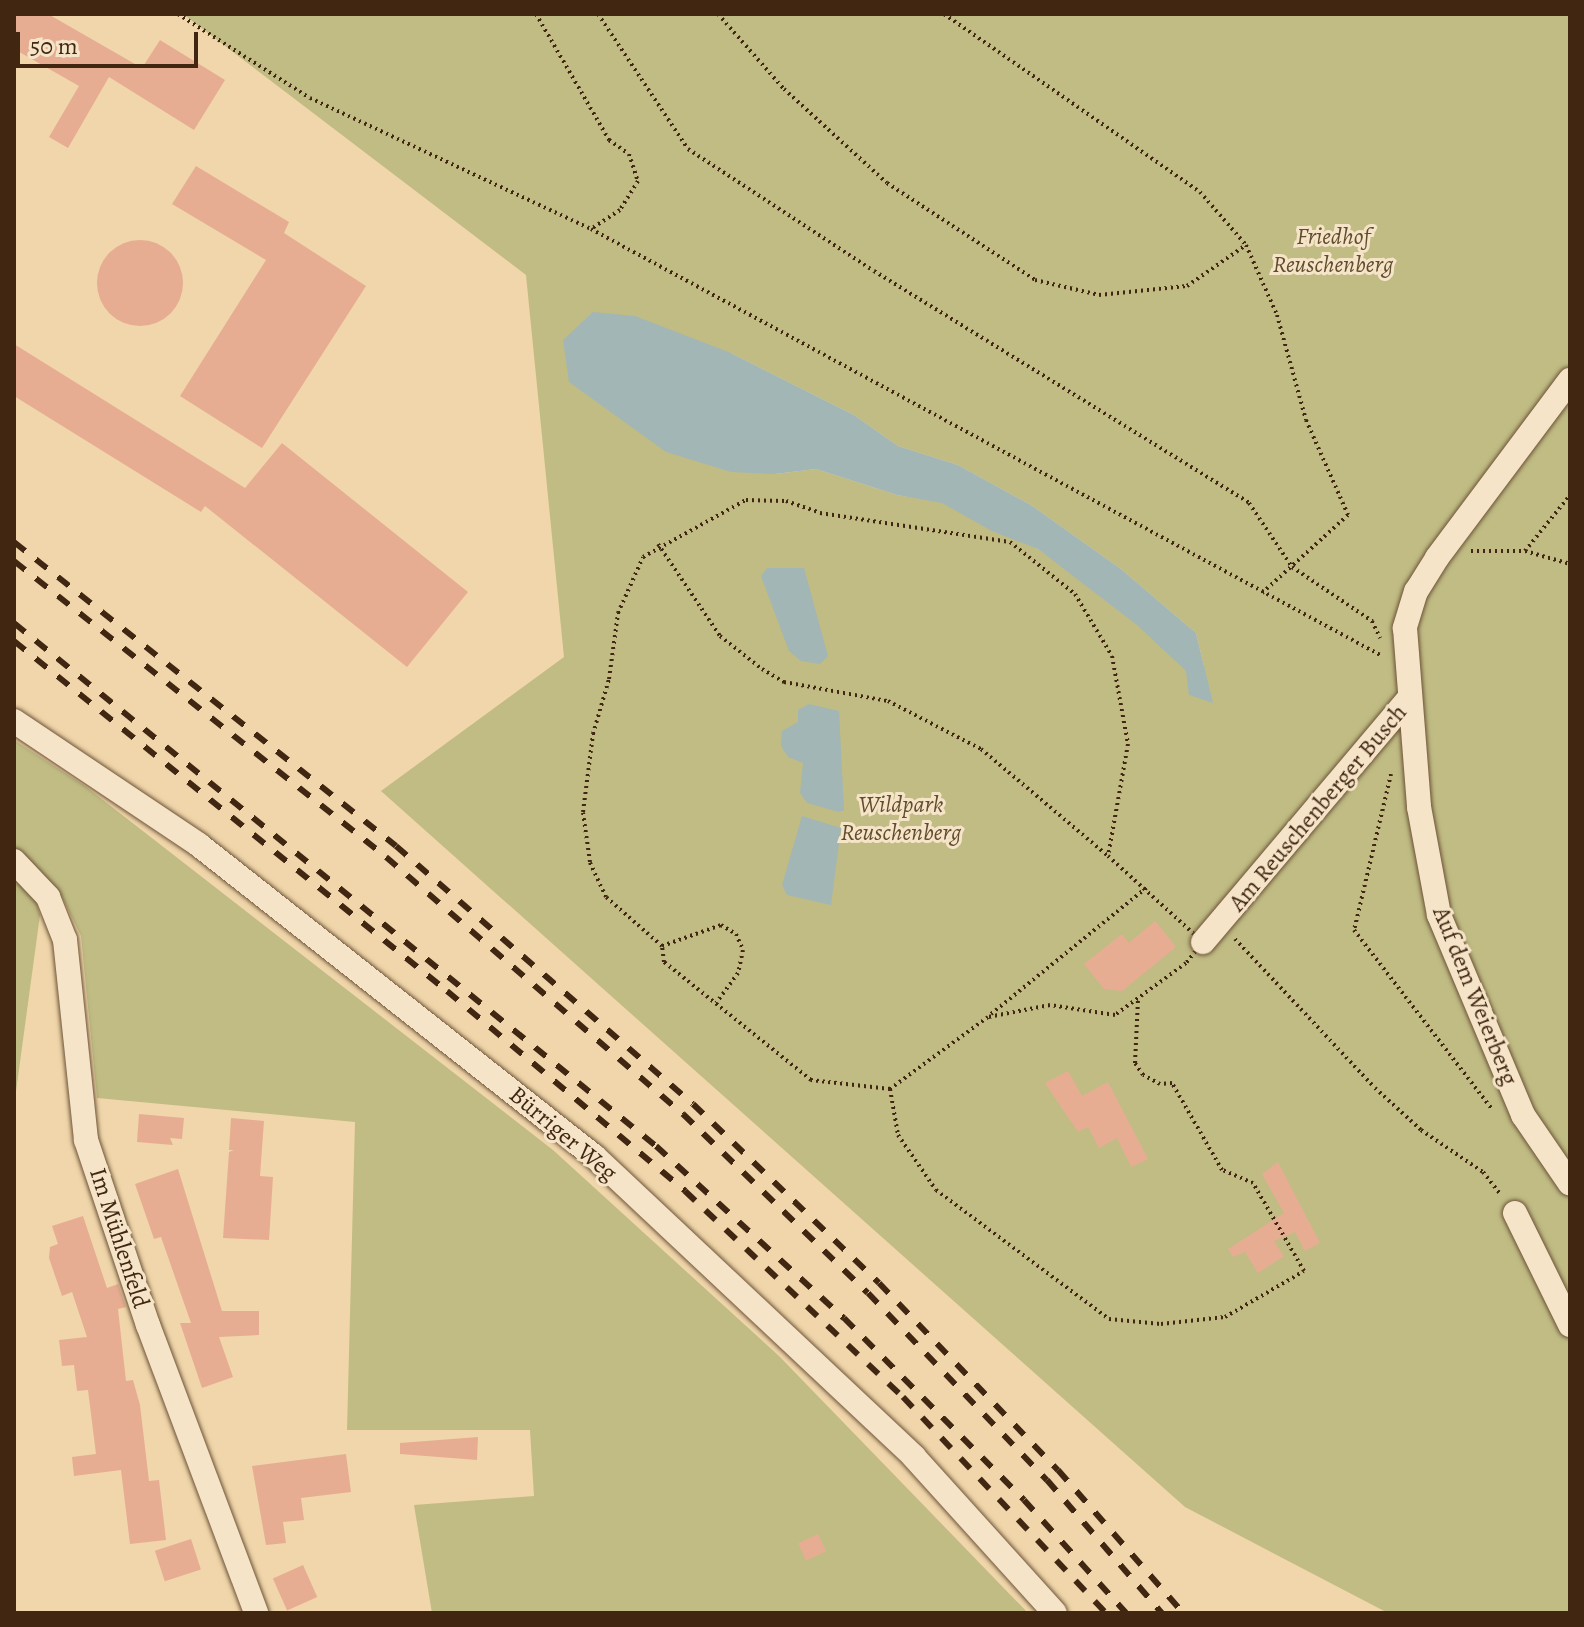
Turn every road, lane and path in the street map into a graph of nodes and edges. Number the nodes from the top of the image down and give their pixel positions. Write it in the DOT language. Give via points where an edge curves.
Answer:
graph roads {
  1 [pos="178,14"];
  2 [pos="536,14"];
  3 [pos="598,14"];
  4 [pos="718,14"];
  5 [pos="944,14"];
  6 [pos="591,229"];
  7 [pos="1246,245"];
  8 [pos="1570,380"];
  9 [pos="1570,495"];
  10 [pos="658,544"];
  11 [pos="1525,551"];
  12 [pos="1437,558"];
  13 [pos="1570,564"];
  14 [pos="1292,567"];
  15 [pos="1261,594"];
  16 [pos="1409,698"];
  17 [pos="14,721"];
  18 [pos="1394,760"];
  19 [pos="1108,856"];
  20 [pos="14,861"];
  21 [pos="1147,887"];
  22 [pos="1212,933"];
  23 [pos="662,946"];
  24 [pos="1138,1000"];
  25 [pos="716,1003"];
  26 [pos="988,1017"];
  27 [pos="890,1089"];
  28 [pos="1494,1111"];
  29 [pos="1570,1184"];
  30 [pos="1515,1213"];
  31 [pos="1570,1325"];
  32 [pos="256,1613"];
  33 [pos="1055,1613"];
  1 -- 6 [label="path" via="310,98"];
  2 -- 6 [label="path" via="609,140 629,154 638,181 620,210"];
  3 -- 14 [label="path" via="688,149 1249,503"];
  4 -- 7 [label="path" via="784,89 887,183 1035,280 1099,295 1187,286"];
  5 -- 7 [label="path" via="1200,192"];
  6 -- 15 [label="path"];
  7 -- 14 [label="path" via="1277,315 1306,420 1348,515"];
  8 -- 12 [label="street, Am Reuschenberger Busch"];
  9 -- 11 [label="path"];
  10 -- 19 [label="path" via="720,636 762,669 784,682 888,701 981,749"];
  10 -- 19 [label="path" via="706,526 746,500 786,501 820,513 1010,542 1075,594 1112,656 1128,744"];
  10 -- 23 [label="path" via="634,572 618,613 583,812 590,862 606,897"];
  11 -- 12 [label="path" via="1490,548"];
  11 -- 13 [label="path"];
  12 -- 16 [label="street, Am Reuschenberger Busch" via="1416,591 1405,628"];
  14 -- 15 [label="path"];
  14 -- 15 [label="path" via="1372,621 1388,660 1377,649"];
  16 -- 22 [label="street, Am Reuschenberger Busch"];
  16 -- 29 [label="street, Auf dem Weierberg" via="1419,807 1439,915 1523,1115"];
  17 -- 33 [label="street, Bürriger Weg" via="199,845 595,1157 914,1457"];
  18 -- 28 [label="path" via="1354,930"];
  19 -- 21 [label="path"];
  20 -- 32 [label="street, Im Mühlenfeld" via="48,897 65,940 86,1140 148,1325"];
  21 -- 22 [label="path"];
  21 -- 26 [label="path"];
  22 -- 24 [label="path" via="1186,963"];
  22 -- 30 [label="path" via="1421,1130 1483,1172"];
  23 -- 25 [label="path" via="664,962"];
  23 -- 25 [label="path" via="721,925 736,934 743,950 738,973"];
  24 -- 26 [label="path" via="1115,1015 1050,1005"];
  24 -- 27 [label="path" via="1135,1063 1143,1075 1160,1084 1172,1083 1222,1170 1253,1183 1304,1271 1225,1317 1161,1324 1109,1319 936,1190 898,1135"];
  25 -- 27 [label="path" via="811,1080"];
  26 -- 27 [label="path"];
  30 -- 31 [label="street"];
}
